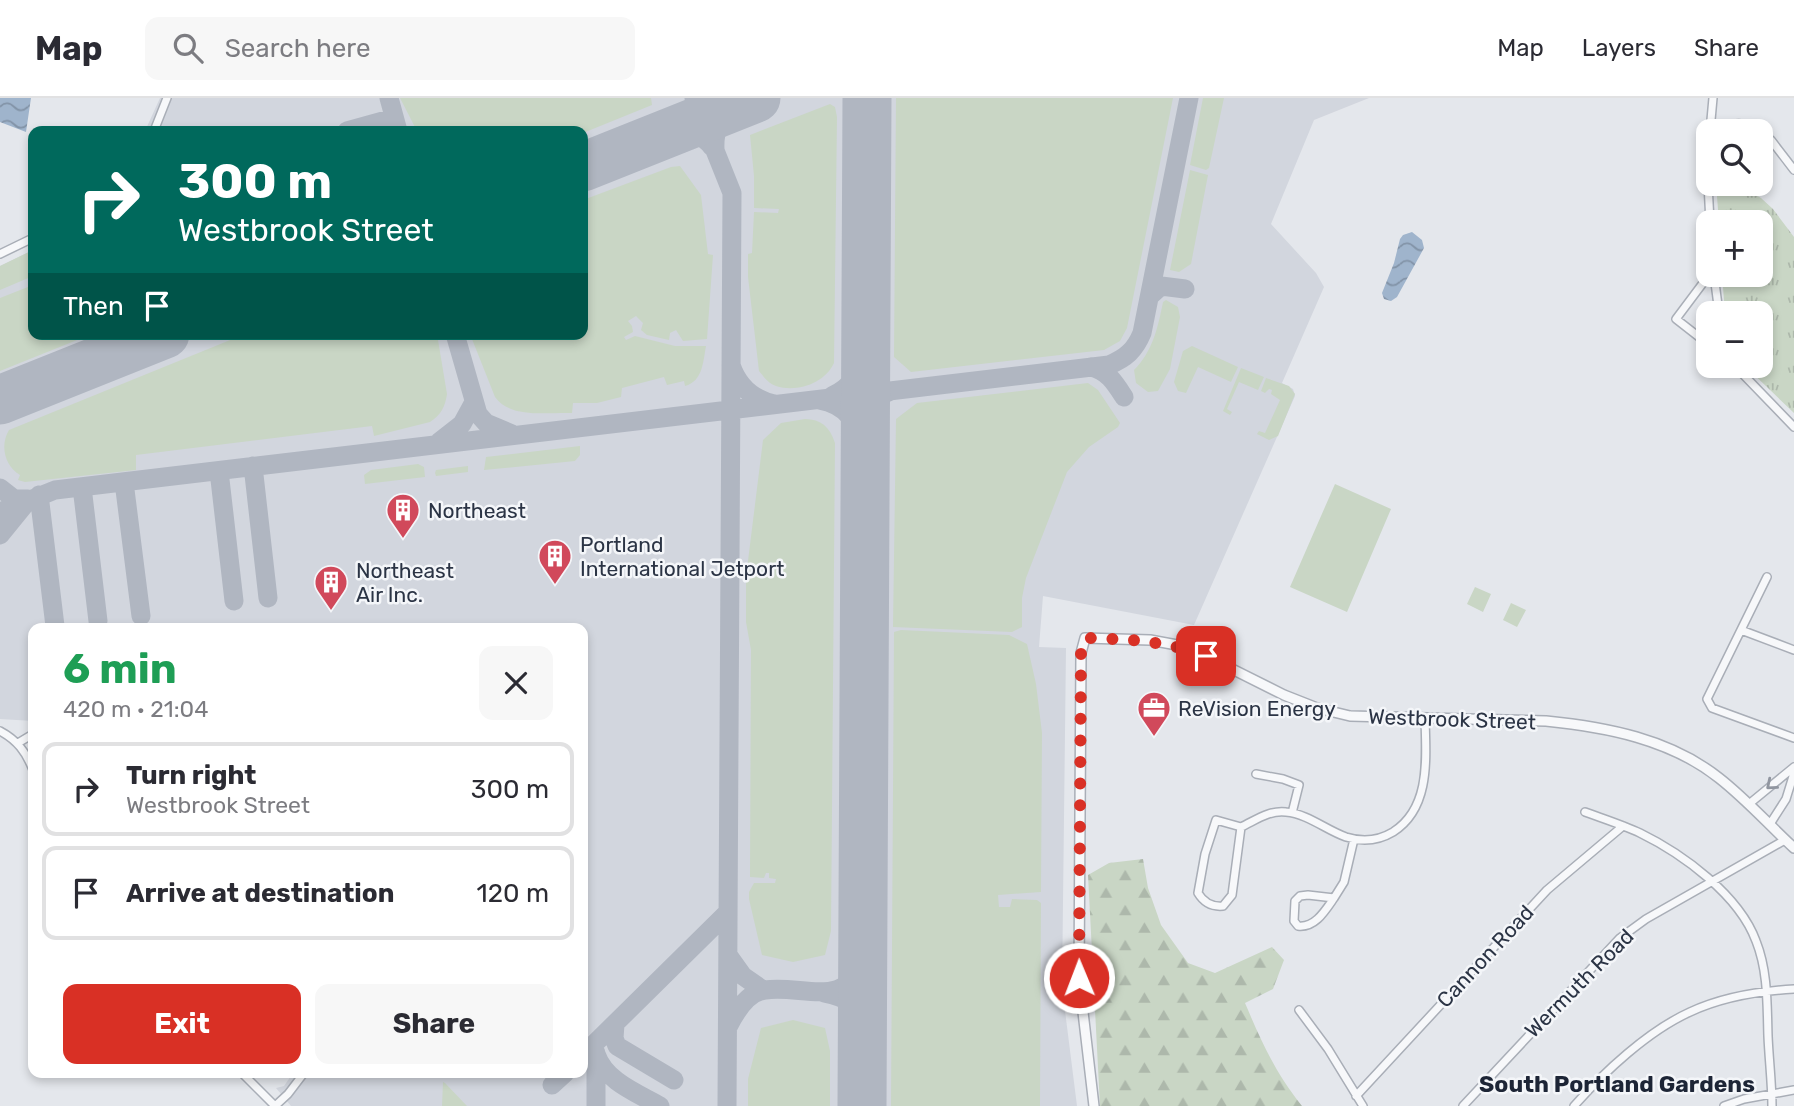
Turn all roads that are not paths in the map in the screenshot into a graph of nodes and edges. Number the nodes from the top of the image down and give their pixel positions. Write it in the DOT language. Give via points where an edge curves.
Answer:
graph roads {
  1 [pos="167,98"];
  2 [pos="1713,98"];
  3 [pos="1711,119"];
  4 [pos="155,126"];
  5 [pos="1773,143"];
  6 [pos="1794,170"];
  7 [pos="28,240"];
  8 [pos="0,254"];
  9 [pos="1700,287"];
  10 [pos="1696,335"];
  11 [pos="1747,378"];
  12 [pos="1794,427"];
  13 [pos="1767,577"];
  14 [pos="1741,630"];
  15 [pos="1794,650"];
  16 [pos="1425,719"];
  17 [pos="0,732"];
  18 [pos="28,737"];
  19 [pos="1794,738"];
  20 [pos="18,743"];
  21 [pos="28,758"];
  22 [pos="1794,767"];
  23 [pos="1794,773"];
  24 [pos="1256,774"];
  25 [pos="1749,804"];
  26 [pos="1585,812"];
  27 [pos="1292,813"];
  28 [pos="1770,824"];
  29 [pos="1623,826"];
  30 [pos="1241,827"];
  31 [pos="1354,839"];
  32 [pos="1785,840"];
  33 [pos="1794,848"];
  34 [pos="1712,883"];
  35 [pos="1334,898"];
  36 [pos="1794,989"];
  37 [pos="1767,992"];
  38 [pos="1299,1010"];
  39 [pos="247,1078"];
  40 [pos="300,1078"];
  41 [pos="1794,1090"];
  42 [pos="1772,1093"];
  43 [pos="1356,1096"];
  44 [pos="275,1106"];
  45 [pos="1094,1106"];
  46 [pos="1363,1106"];
  47 [pos="1463,1106"];
  48 [pos="1574,1106"];
  49 [pos="1724,1106"];
  50 [pos="1772,1106"];
  1 -- 4 [label="street"];
  2 -- 3 [label="street"];
  5 -- 6 [label="street"];
  7 -- 8 [label="street"];
  9 -- 10 [label="street" via="1676,319"];
  11 -- 12 [label="street"];
  13 -- 14 [label="street"];
  14 -- 15 [label="street"];
  14 -- 19 [label="street" via="1707,699 1712,708"];
  16 -- 25 [label="street, Westbrook Street" via="1546,721 1628,734 1697,763"];
  16 -- 31 [label="street" via="1423,786 1413,812 1390,834"];
  16 -- 45 [label="street, Westbrook Street" via="1350,716 1284,695 1177,646 1150,640 1086,638 1081,653 1079,978"];
  17 -- 20 [label="street"];
  18 -- 20 [label="street"];
  20 -- 21 [label="street"];
  22 -- 25 [label="street, one-way"];
  23 -- 28 [label="street" via="1786,799"];
  24 -- 27 [label="street" via="1298,786"];
  25 -- 28 [label="street, Westbrook Street"];
  26 -- 29 [label="street"];
  27 -- 30 [label="street" via="1270,813"];
  27 -- 31 [label="street"];
  28 -- 32 [label="street, Westbrook Street"];
  29 -- 34 [label="street" via="1660,844"];
  29 -- 43 [label="street, Cannon Road" via="1547,890"];
  30 -- 30 [label="street" via="1216,820 1210,835 1199,892 1215,907 1223,906 1232,895"];
  31 -- 35 [label="street" via="1344,883"];
  32 -- 33 [label="street, Westbrook Street"];
  32 -- 34 [label="street, Wermuth Road"];
  34 -- 37 [label="street" via="1751,929"];
  34 -- 47 [label="street, Wermuth Road" via="1620,938"];
  35 -- 35 [label="street" via="1300,896 1295,901 1294,920 1307,927"];
  36 -- 37 [label="street"];
  37 -- 42 [label="street"];
  37 -- 48 [label="street" via="1708,1004 1675,1020 1632,1051"];
  38 -- 43 [label="street"];
  39 -- 44 [label="street"];
  40 -- 44 [label="street"];
  41 -- 42 [label="street"];
  42 -- 49 [label="street"];
  42 -- 50 [label="street"];
  43 -- 46 [label="street"];
}
